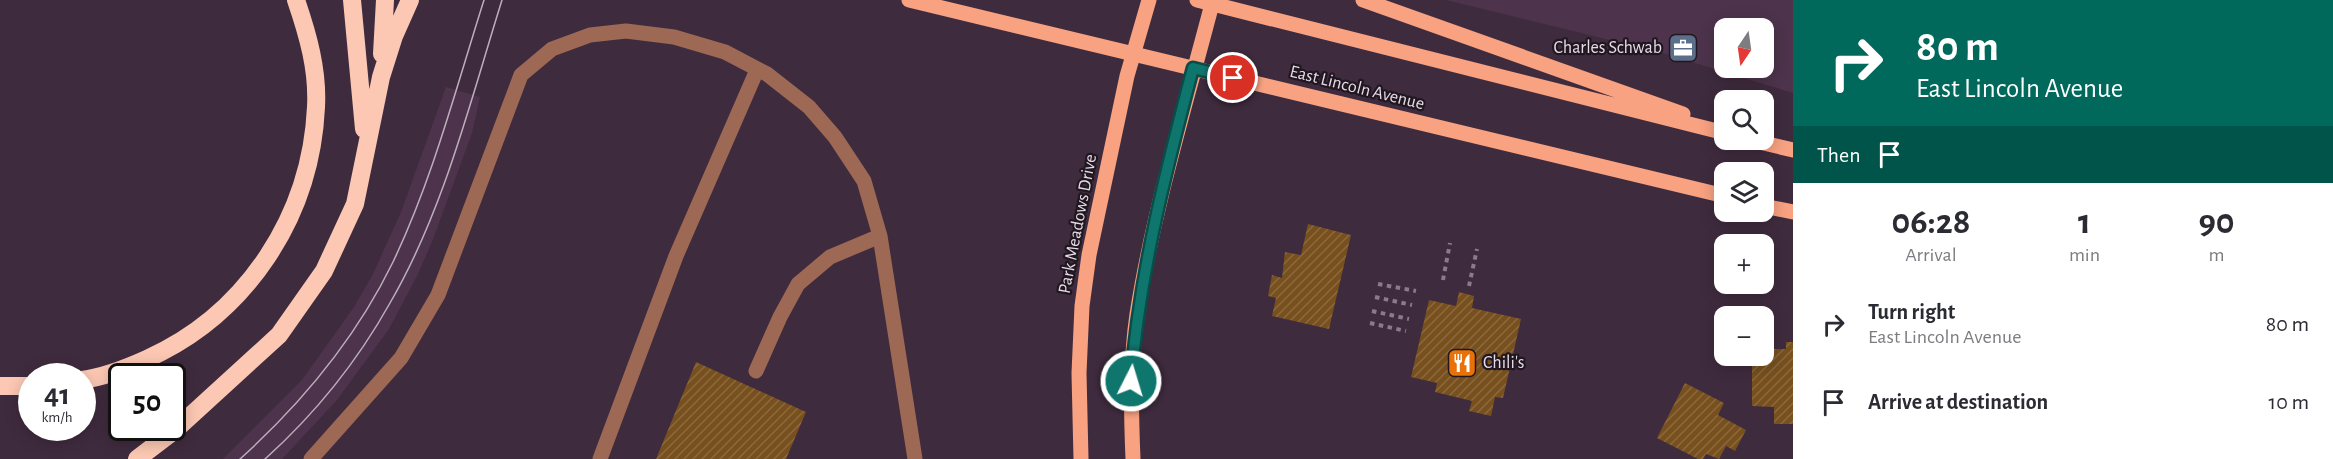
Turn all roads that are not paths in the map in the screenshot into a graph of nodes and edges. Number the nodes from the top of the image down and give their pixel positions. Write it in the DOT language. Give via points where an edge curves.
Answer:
graph roads {
  1 [pos="296,0"];
  2 [pos="352,0"];
  3 [pos="386,0"];
  4 [pos="410,0"];
  5 [pos="909,0"];
  6 [pos="1149,0"];
  7 [pos="1364,0"];
  8 [pos="1207,2"];
  9 [pos="1132,54"];
  10 [pos="1193,68"];
  11 [pos="758,70"];
  12 [pos="381,77"];
  13 [pos="1714,125"];
  14 [pos="1714,130"];
  15 [pos="1774,145"];
  16 [pos="366,146"];
  17 [pos="1793,150"];
  18 [pos="1714,193"];
  19 [pos="1774,208"];
  20 [pos="1793,212"];
  21 [pos="880,236"];
  22 [pos="756,371"];
  23 [pos="96,376"];
  24 [pos="0,386"];
  25 [pos="18,386"];
  26 [pos="137,459"];
  27 [pos="311,459"];
  28 [pos="600,459"];
  29 [pos="915,459"];
  30 [pos="1081,459"];
  31 [pos="1133,459"];
  1 -- 23 [label="highway" via="315,70 314,137 296,204 281,236 236,297 203,327 168,349"];
  2 -- 16 [label="highway"];
  3 -- 12 [label="highway"];
  4 -- 12 [label="highway"];
  5 -- 9 [label="main road, East Lincoln Avenue"];
  6 -- 9 [label="main road, Park Meadows Drive"];
  7 -- 13 [label="main road"];
  8 -- 10 [label="main road"];
  8 -- 14 [label="main road"];
  9 -- 10 [label="main road, East Lincoln Avenue"];
  9 -- 30 [label="main road, Park Meadows Drive" via="1089,255 1082,306 1078,394"];
  10 -- 18 [label="main road, East Lincoln Avenue"];
  10 -- 31 [label="main road" via="1137,315 1130,395"];
  11 -- 21 [label="lane" via="809,107 835,137 864,181"];
  11 -- 27 [label="lane" via="726,52 674,37 626,31 590,34 552,49 521,75 438,295 401,358"];
  11 -- 28 [label="lane" via="676,256"];
  12 -- 16 [label="highway"];
  15 -- 17 [label="main road"];
  16 -- 26 [label="highway" via="355,204 324,271 279,335 175,430"];
  19 -- 20 [label="main road"];
  21 -- 22 [label="lane" via="830,257 798,284"];
  21 -- 29 [label="lane"];
  24 -- 25 [label="highway"];
}
